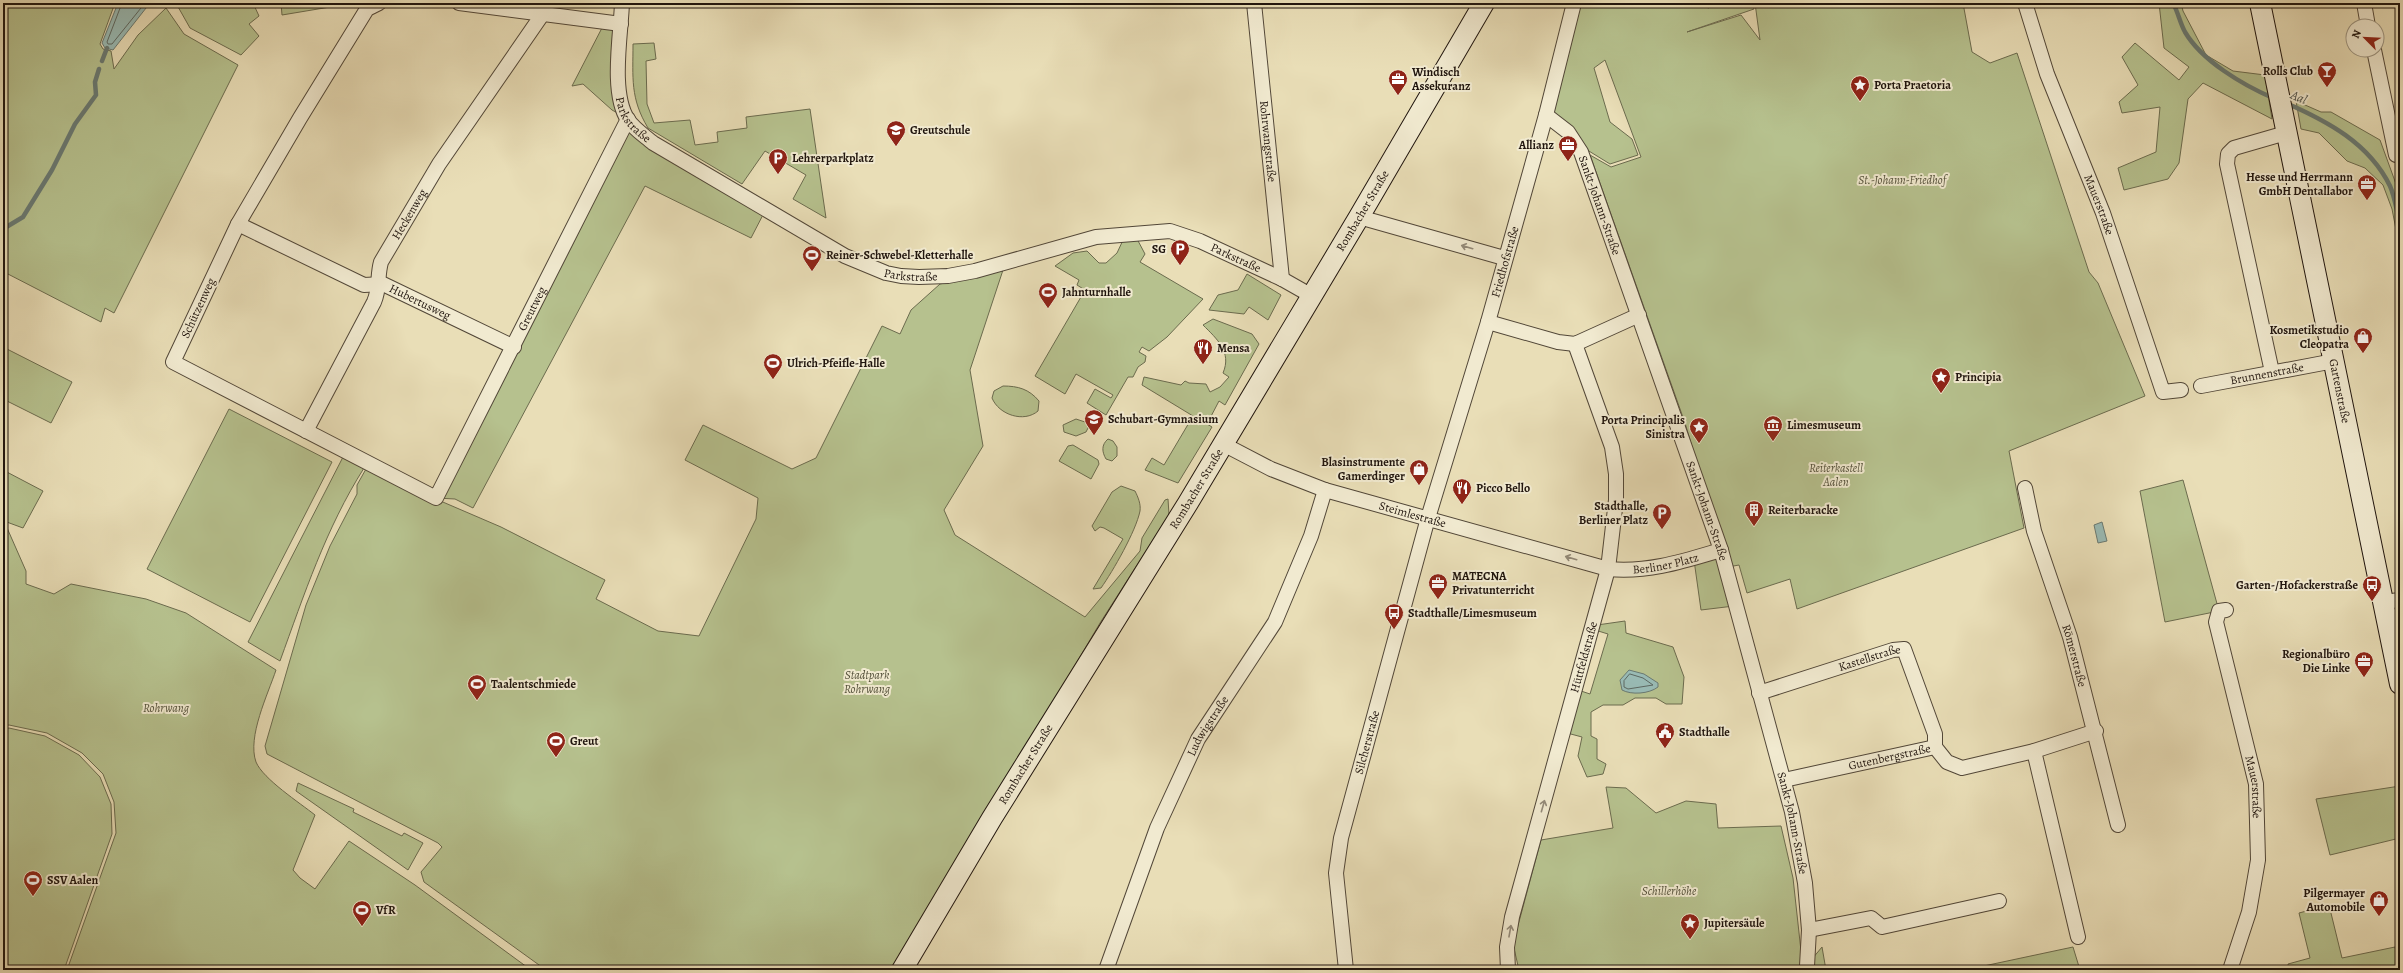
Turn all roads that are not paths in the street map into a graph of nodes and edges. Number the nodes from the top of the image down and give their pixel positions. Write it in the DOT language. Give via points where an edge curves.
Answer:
graph roads {
  1 [pos="379,3"];
  2 [pos="459,3"];
  3 [pos="622,3"];
  4 [pos="1254,3"];
  5 [pos="1484,3"];
  6 [pos="1574,3"];
  7 [pos="2025,3"];
  8 [pos="2260,3"];
  9 [pos="2364,3"];
  10 [pos="544,12"];
  11 [pos="2367,18"];
  12 [pos="621,24"];
  13 [pos="2376,58"];
  14 [pos="1546,115"];
  15 [pos="628,119"];
  16 [pos="2286,133"];
  17 [pos="2396,155"];
  18 [pos="1359,217"];
  19 [pos="238,224"];
  20 [pos="1504,258"];
  21 [pos="1282,279"];
  22 [pos="378,283"];
  23 [pos="1312,296"];
  24 [pos="1639,315"];
  25 [pos="1488,322"];
  26 [pos="1575,344"];
  27 [pos="514,347"];
  28 [pos="2334,361"];
  29 [pos="2272,372"];
  30 [pos="2201,386"];
  31 [pos="2181,390"];
  32 [pos="306,431"];
  33 [pos="1223,444"];
  34 [pos="2025,488"];
  35 [pos="1325,490"];
  36 [pos="436,498"];
  37 [pos="1428,518"];
  38 [pos="1721,550"];
  39 [pos="1608,569"];
  40 [pos="2391,601"];
  41 [pos="2226,610"];
  42 [pos="2400,684"];
  43 [pos="1758,692"];
  44 [pos="2096,731"];
  45 [pos="1936,747"];
  46 [pos="2034,751"];
  47 [pos="1784,780"];
  48 [pos="2118,825"];
  49 [pos="1999,901"];
  50 [pos="1809,930"];
  51 [pos="2078,937"];
  52 [pos="1807,966"];
  53 [pos="902,970"];
  54 [pos="1106,970"];
  55 [pos="1346,970"];
  56 [pos="1508,970"];
  57 [pos="2230,970"];
  1 -- 19 [label="street, Schützenweg" via="368,9"];
  2 -- 10 [label="street"];
  3 -- 12 [label="street, Parkstraße"];
  4 -- 21 [label="street, Rohrwangstraße"];
  5 -- 18 [label="main road, Rombacher Straße"];
  6 -- 14 [label="street, Friedhofstraße"];
  7 -- 31 [label="street, Mauerstraße" via="2047,74 2103,213 2163,392"];
  8 -- 16 [label="main road, Gartenstraße"];
  9 -- 11 [label="street"];
  10 -- 12 [label="street"];
  10 -- 22 [label="street, Heckenweg" via="439,164 381,262"];
  12 -- 15 [label="street, Parkstraße" via="619,89"];
  13 -- 17 [label="street"];
  14 -- 20 [label="street, Friedhofstraße"];
  14 -- 24 [label="street, Sankt-Johann-Straße" via="1568,132 1581,152"];
  15 -- 21 [label="street, Parkstraße" via="653,143 845,256 886,272 919,278 948,276 975,271 1096,237 1161,231 1200,241"];
  15 -- 27 [label="street, Greutweg"];
  16 -- 28 [label="main road, Gartenstraße"];
  16 -- 29 [label="street" via="2234,148 2228,154 2227,164"];
  20 -- 18 [label="street, one-way"];
  18 -- 23 [label="main road, Rombacher Straße"];
  19 -- 22 [label="street, Hubertusweg" via="364,285"];
  19 -- 32 [label="street, Schützenweg" via="173,362"];
  20 -- 25 [label="street, Friedhofstraße"];
  21 -- 23 [label="street, Parkstraße"];
  22 -- 27 [label="street, Hubertusweg"];
  22 -- 32 [label="street, Heckenweg" via="374,302"];
  23 -- 33 [label="main road, Rombacher Straße"];
  24 -- 26 [label="street"];
  24 -- 38 [label="street, Sankt-Johann-Straße"];
  25 -- 26 [label="street" via="1558,342"];
  25 -- 37 [label="street, Friedhofstraße"];
  26 -- 39 [label="street, Hüttfeldstraße" via="1612,448 1616,474 1616,500"];
  27 -- 36 [label="street, Greutweg"];
  28 -- 29 [label="street, Brunnenstraße"];
  28 -- 40 [label="main road, Gartenstraße"];
  29 -- 30 [label="street, Brunnenstraße"];
  32 -- 36 [label="street, Schützenweg"];
  33 -- 35 [label="street, Steimlestraße" via="1271,470"];
  33 -- 53 [label="main road, Rombacher Straße" via="992,818"];
  34 -- 44 [label="street, Römerstraße" via="2034,531 2070,637"];
  35 -- 37 [label="street, Steimlestraße"];
  35 -- 54 [label="street, Ludwigstraße" via="1311,536 1275,622 1198,739 1160,821"];
  39 -- 37 [label="street, Steimlestraße, one-way"];
  37 -- 55 [label="street, Silcherstraße" via="1341,838 1336,873"];
  38 -- 39 [label="street, Berliner Platz" via="1654,568 1624,571"];
  38 -- 43 [label="street, Sankt-Johann-Straße"];
  56 -- 39 [label="street, Hüttfeldstraße, one-way" via="1507,947 1512,917"];
  40 -- 42 [label="main road, Gartenstraße"];
  41 -- 57 [label="street, Mauerstraße" via="2219,612 2216,622 2256,784 2258,860 2249,912"];
  43 -- 45 [label="street, Kastellstraße" via="1893,650 1904,649 1935,734"];
  43 -- 47 [label="street, Sankt-Johann-Straße"];
  44 -- 46 [label="street, Gutenbergstraße"];
  44 -- 48 [label="street, Römerstraße"];
  45 -- 46 [label="street, Gutenbergstraße" via="1947,762 1962,768"];
  45 -- 47 [label="street, Gutenbergstraße"];
  46 -- 51 [label="street"];
  47 -- 50 [label="street, Sankt-Johann-Straße" via="1805,883"];
  49 -- 50 [label="street" via="1882,927 1871,918"];
  50 -- 52 [label="street, Sankt-Johann-Straße"];
}
